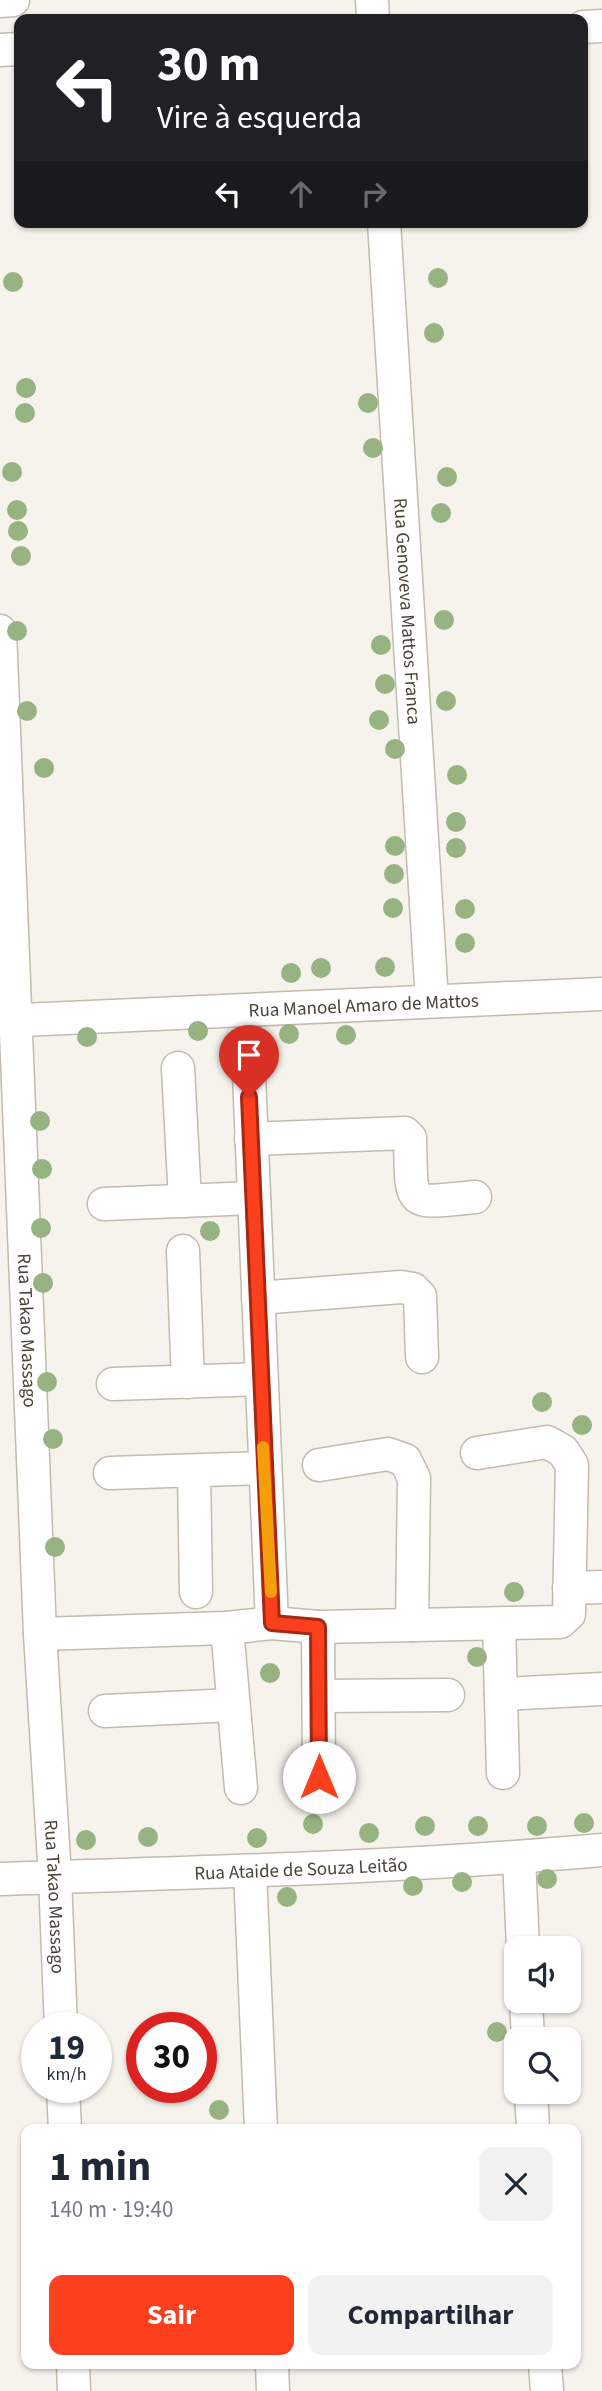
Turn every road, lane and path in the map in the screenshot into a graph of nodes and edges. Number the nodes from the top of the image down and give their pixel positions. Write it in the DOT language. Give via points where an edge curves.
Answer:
graph roads {
  1 [pos="13,0"];
  2 [pos="0,1"];
  3 [pos="384,228"];
  4 [pos="0,631"];
  5 [pos="602,994"];
  6 [pos="432,1001"];
  7 [pos="8,1021"];
  8 [pos="178,1068"];
  9 [pos="249,1075"];
  10 [pos="251,1139"];
  11 [pos="475,1197"];
  12 [pos="254,1198"];
  13 [pos="185,1201"];
  14 [pos="104,1204"];
  15 [pos="183,1251"];
  16 [pos="258,1298"];
  17 [pos="422,1357"];
  18 [pos="261,1380"];
  19 [pos="188,1382"];
  20 [pos="113,1384"];
  21 [pos="477,1453"];
  22 [pos="319,1465"];
  23 [pos="264,1468"];
  24 [pos="194,1471"];
  25 [pos="110,1473"];
  26 [pos="602,1587"];
  27 [pos="569,1588"];
  28 [pos="197,1592"];
  29 [pos="272,1623"];
  30 [pos="499,1624"];
  31 [pos="412,1625"];
  32 [pos="318,1627"];
  33 [pos="227,1628"];
  34 [pos="40,1634"];
  35 [pos="602,1689"];
  36 [pos="501,1693"];
  37 [pos="448,1695"];
  38 [pos="319,1696"];
  39 [pos="233,1705"];
  40 [pos="105,1710"];
  41 [pos="503,1773"];
  42 [pos="319,1777"];
  43 [pos="241,1788"];
  44 [pos="602,1850"];
  45 [pos="519,1857"];
  46 [pos="250,1871"];
  47 [pos="55,1877"];
  48 [pos="0,1879"];
  49 [pos="522,1936"];
  50 [pos="60,2012"];
  51 [pos="64,2103"];
  52 [pos="532,2104"];
  53 [pos="65,2124"];
  54 [pos="261,2124"];
  55 [pos="533,2124"];
  56 [pos="73,2369"];
  57 [pos="272,2369"];
  58 [pos="545,2369"];
  59 [pos="74,2391"];
  60 [pos="273,2391"];
  61 [pos="547,2391"];
  1 -- 2 [label="street"];
  3 -- 6 [label="street, Rua Genoveva Mattos Franca"];
  4 -- 7 [label="street, Rua Takao Massago"];
  5 -- 6 [label="street, Rua Manoel Amaro de Mattos"];
  6 -- 7 [label="street, Rua Manoel Amaro de Mattos"];
  7 -- 34 [label="street, Rua Takao Massago"];
  8 -- 13 [label="street"];
  9 -- 10 [label="street"];
  10 -- 11 [label="street" via="405,1133 410,1138 415,1197 424,1202"];
  10 -- 12 [label="street"];
  12 -- 13 [label="street"];
  12 -- 16 [label="street"];
  13 -- 14 [label="street"];
  15 -- 19 [label="street"];
  16 -- 17 [label="street" via="413,1289 420,1296"];
  16 -- 18 [label="street"];
  18 -- 19 [label="street"];
  18 -- 23 [label="street"];
  19 -- 20 [label="street"];
  21 -- 27 [label="street" via="547,1442 563,1451 572,1465"];
  22 -- 31 [label="street" via="388,1454 405,1460 414,1478"];
  23 -- 24 [label="street"];
  23 -- 29 [label="street"];
  24 -- 25 [label="street"];
  24 -- 28 [label="street"];
  26 -- 27 [label="street"];
  27 -- 30 [label="street" via="569,1614 560,1622"];
  29 -- 32 [label="street"];
  29 -- 33 [label="street"];
  30 -- 31 [label="street"];
  30 -- 36 [label="street"];
  31 -- 32 [label="street"];
  32 -- 38 [label="street"];
  33 -- 34 [label="street"];
  33 -- 39 [label="street"];
  34 -- 47 [label="street, Rua Takao Massago"];
  35 -- 36 [label="street"];
  36 -- 41 [label="street"];
  37 -- 38 [label="street"];
  38 -- 42 [label="street"];
  39 -- 40 [label="street"];
  39 -- 43 [label="street"];
  44 -- 45 [label="street, Rua Ataide de Souza Leitão"];
  45 -- 46 [label="street, Rua Ataide de Souza Leitão"];
  45 -- 49 [label="street"];
  46 -- 47 [label="street, Rua Ataide de Souza Leitão"];
  46 -- 54 [label="street"];
  47 -- 48 [label="street, Rua Ataide de Souza Leitão"];
  47 -- 50 [label="street, Rua Takao Massago"];
  51 -- 53 [label="street"];
  52 -- 55 [label="street"];
  56 -- 59 [label="street"];
  57 -- 60 [label="street"];
  58 -- 61 [label="street"];
}
